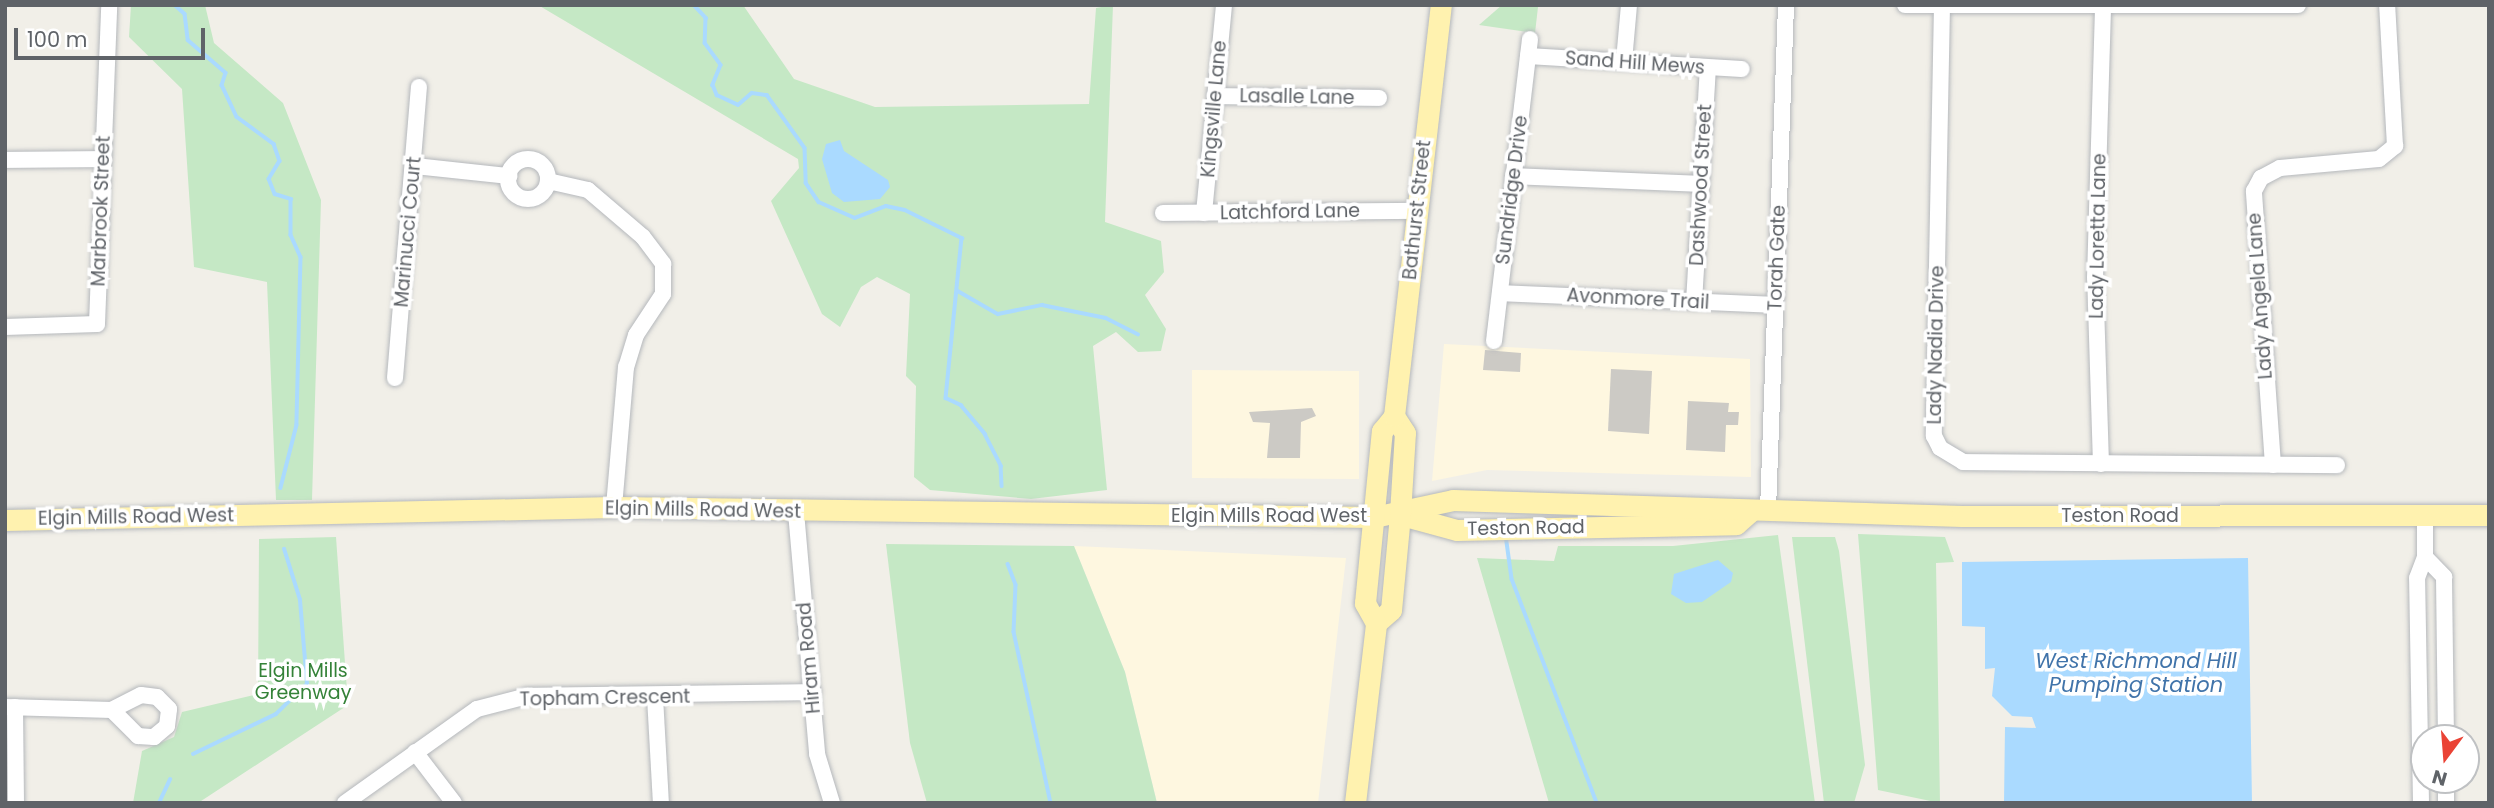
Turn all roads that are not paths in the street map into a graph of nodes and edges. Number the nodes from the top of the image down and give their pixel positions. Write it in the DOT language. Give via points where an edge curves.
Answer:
graph roads {
  1 [pos="109,5"];
  2 [pos="1224,5"];
  3 [pos="1441,5"];
  4 [pos="1629,5"];
  5 [pos="1786,5"];
  6 [pos="1905,5"];
  7 [pos="2298,5"];
  8 [pos="2387,5"];
  9 [pos="1942,6"];
  10 [pos="2103,7"];
  11 [pos="1530,39"];
  12 [pos="1528,57"];
  13 [pos="1625,61"];
  14 [pos="1708,68"];
  15 [pos="1742,69"];
  16 [pos="419,87"];
  17 [pos="1215,96"];
  18 [pos="1379,98"];
  19 [pos="103,159"];
  20 [pos="5,160"];
  21 [pos="415,166"];
  22 [pos="509,176"];
  23 [pos="1513,176"];
  24 [pos="548,181"];
  25 [pos="1701,184"];
  26 [pos="1417,211"];
  27 [pos="1204,213"];
  28 [pos="1163,214"];
  29 [pos="1500,293"];
  30 [pos="1694,302"];
  31 [pos="1775,305"];
  32 [pos="5,327"];
  33 [pos="1494,341"];
  34 [pos="395,378"];
  35 [pos="1394,416"];
  36 [pos="2101,464"];
  37 [pos="2273,464"];
  38 [pos="2337,465"];
  39 [pos="614,507"];
  40 [pos="1759,511"];
  41 [pos="796,512"];
  42 [pos="1400,514"];
  43 [pos="2425,515"];
  44 [pos="2489,515"];
  45 [pos="1374,517"];
  46 [pos="5,520"];
  47 [pos="2425,557"];
  48 [pos="1376,623"];
  49 [pos="813,692"];
  50 [pos="654,697"];
  51 [pos="10,707"];
  52 [pos="112,710"];
  53 [pos="2421,724"];
  54 [pos="2446,724"];
  55 [pos="415,752"];
  56 [pos="16,803"];
  57 [pos="345,803"];
  58 [pos="454,803"];
  59 [pos="662,803"];
  60 [pos="832,803"];
  61 [pos="1355,803"];
  1 -- 19 [label="street, Marbrook Street"];
  2 -- 17 [label="street, Kingsville Lane"];
  3 -- 26 [label="main road, Bathurst Street"];
  4 -- 13 [label="street"];
  5 -- 31 [label="street, Torah Gate"];
  6 -- 9 [label="street"];
  7 -- 10 [label="street"];
  8 -- 37 [label="street, Lady Angela Lane" via="2395,130 2389,153 2280,168 2261,178 2254,191"];
  9 -- 10 [label="street"];
  9 -- 36 [label="street, Lady Nadia Drive" via="1934,436 1948,457 1963,462"];
  10 -- 36 [label="street, Lady Loretta Lane" via="2095,278"];
  11 -- 12 [label="street, Sundridge Drive"];
  12 -- 13 [label="street, Sand Hill Mews"];
  12 -- 23 [label="street, Sundridge Drive"];
  13 -- 14 [label="street, Sand Hill Mews"];
  14 -- 15 [label="street, Sand Hill Mews"];
  14 -- 25 [label="street, Dashwood Street"];
  16 -- 21 [label="street, Marinucci Court"];
  17 -- 18 [label="street, Lasalle Lane"];
  17 -- 27 [label="street, Kingsville Lane"];
  19 -- 20 [label="street"];
  19 -- 32 [label="street, Marbrook Street" via="97,324"];
  21 -- 22 [label="street"];
  21 -- 34 [label="street, Marinucci Court"];
  22 -- 24 [label="street" via="527,159 540,163"];
  22 -- 24 [label="street" via="515,193 526,198 538,196"];
  23 -- 25 [label="street"];
  23 -- 29 [label="street, Sundridge Drive"];
  24 -- 39 [label="street" via="588,190 643,237 663,264 663,294 636,335 626,367"];
  25 -- 30 [label="street, Dashwood Street"];
  26 -- 27 [label="street, Latchford Lane"];
  26 -- 35 [label="main road, Bathurst Street"];
  27 -- 28 [label="street, Latchford Lane"];
  29 -- 30 [label="street, Avonmore Trail"];
  29 -- 33 [label="street, Sundridge Drive"];
  30 -- 31 [label="street, Avonmore Trail"];
  31 -- 40 [label="street, Torah Gate"];
  35 -- 42 [label="main road, Bathurst Street" via="1405,433"];
  35 -- 45 [label="main road, Bathurst Street" via="1382,431"];
  36 -- 37 [label="street, Lady Nadia Drive"];
  37 -- 38 [label="street, Lady Nadia Drive"];
  39 -- 41 [label="main road, Elgin Mills Road West"];
  39 -- 46 [label="main road, Elgin Mills Road West"];
  40 -- 42 [label="main road, Teston Road" via="1731,505 1453,500"];
  40 -- 42 [label="main road, Teston Road" via="1736,524 1458,530"];
  40 -- 43 [label="main road, Teston Road"];
  41 -- 45 [label="main road, Elgin Mills Road West"];
  41 -- 49 [label="street, Hiram Road"];
  42 -- 45 [label="main road, Elgin Mills Road West"];
  42 -- 48 [label="main road, Bathurst Street" via="1391,610"];
  43 -- 44 [label="main road, Teston Road"];
  43 -- 47 [label="street"];
  45 -- 48 [label="main road, Bathurst Street" via="1365,603"];
  47 -- 53 [label="street" via="2417,578"];
  47 -- 54 [label="street" via="2444,578"];
  48 -- 61 [label="main road, Bathurst Street"];
  49 -- 50 [label="street, Topham Crescent"];
  49 -- 60 [label="street, Hiram Road" via="817,754"];
  50 -- 55 [label="street, Topham Crescent" via="527,696 477,709"];
  50 -- 59 [label="street"];
  51 -- 52 [label="street"];
  51 -- 56 [label="street"];
  55 -- 57 [label="street, Topham Crescent"];
  55 -- 58 [label="street"];
}
